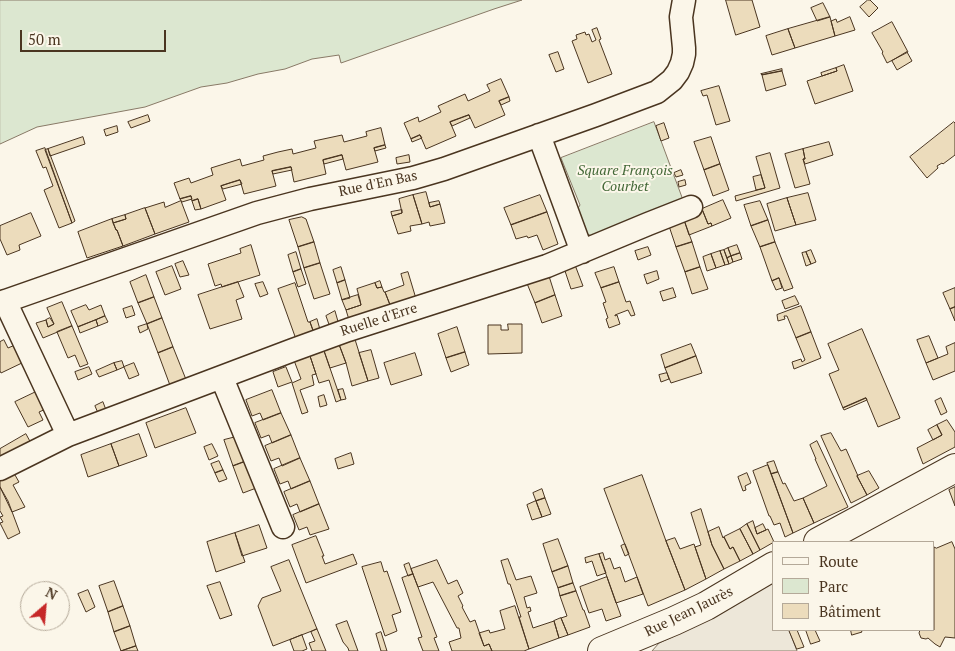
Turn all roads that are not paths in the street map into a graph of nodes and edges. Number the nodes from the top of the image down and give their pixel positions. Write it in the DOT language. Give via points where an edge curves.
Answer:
graph roads {
  1 [pos="684,0"];
  2 [pos="539,135"];
  3 [pos="691,208"];
  4 [pos="582,252"];
  5 [pos="3,302"];
  6 [pos="222,378"];
  7 [pos="68,435"];
  8 [pos="955,468"];
  9 [pos="0,469"];
  10 [pos="283,527"];
  11 [pos="820,541"];
  12 [pos="772,567"];
  13 [pos="614,649"];
  1 -- 2 [label="street, Rue d'En Bas" via="681,17 684,54 672,80 657,92"];
  2 -- 4 [label="street"];
  2 -- 5 [label="street, Rue d'En Bas" via="413,178 257,213"];
  3 -- 4 [label="street, Ruelle d'Erre"];
  4 -- 6 [label="street, Ruelle d'Erre" via="348,330"];
  5 -- 7 [label="street"];
  6 -- 7 [label="street, Ruelle d'Erre"];
  6 -- 10 [label="street"];
  7 -- 9 [label="street, Ruelle d'Erre"];
  8 -- 11 [label="main road"];
  12 -- 13 [label="main road, Rue Jean Jaurès" via="706,606"];
}
